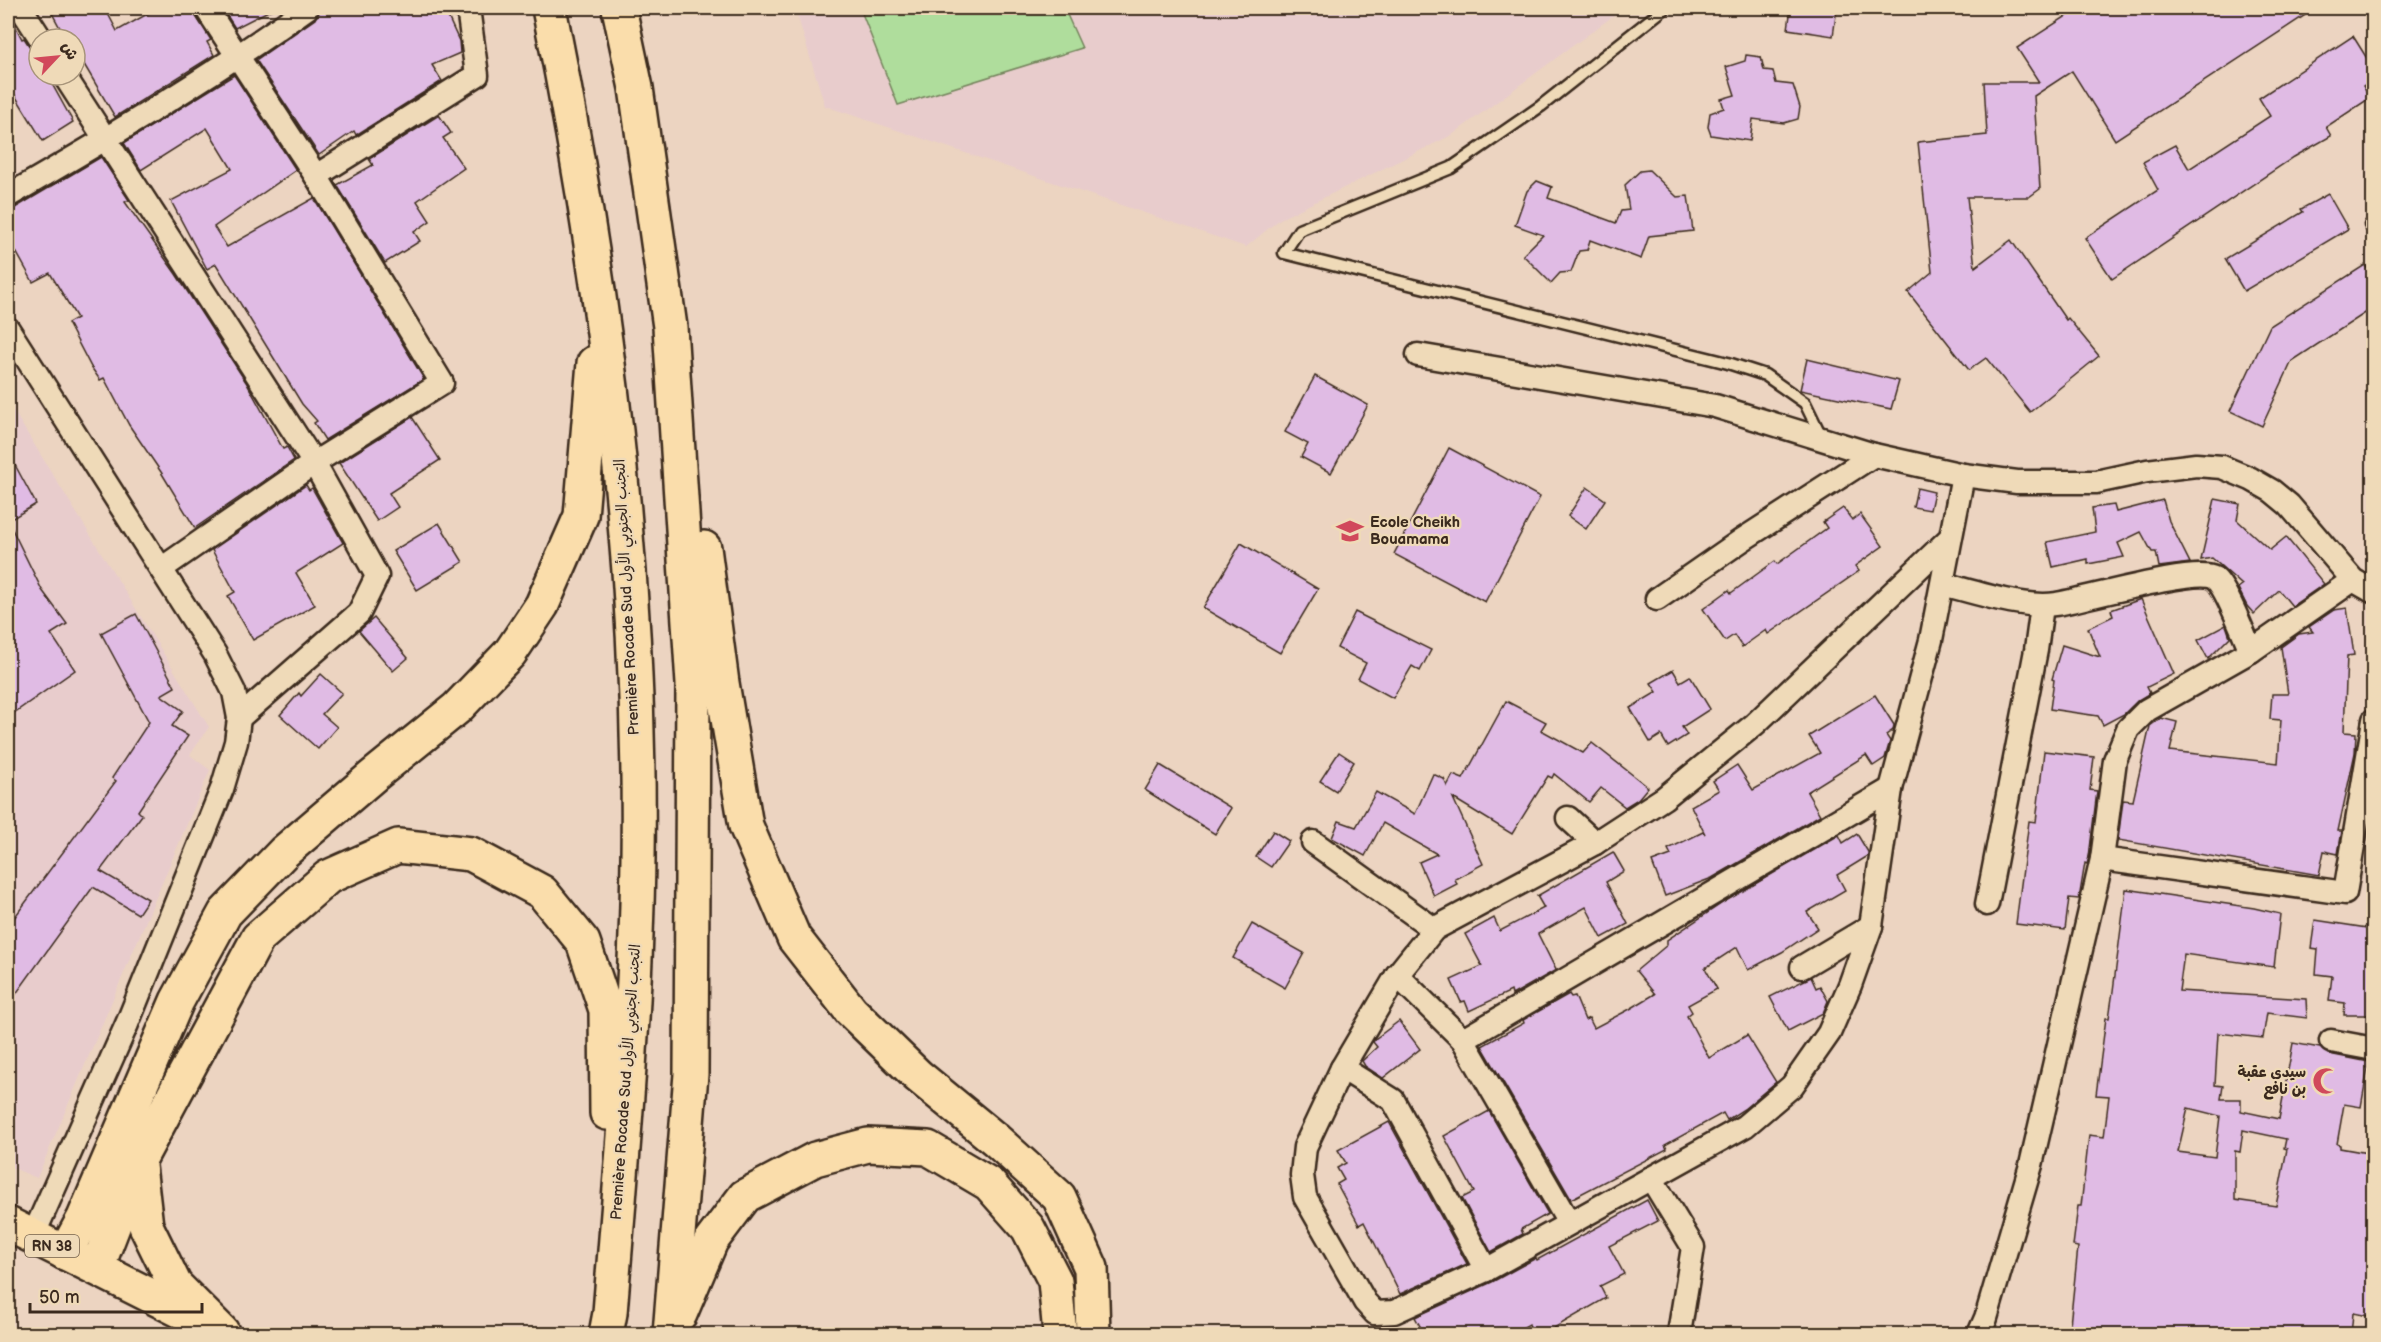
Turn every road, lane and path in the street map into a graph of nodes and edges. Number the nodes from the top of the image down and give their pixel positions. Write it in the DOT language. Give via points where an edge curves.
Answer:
graph roads {
  1 [pos="21,8"];
  2 [pos="206,8"];
  3 [pos="307,8"];
  4 [pos="468,8"];
  5 [pos="549,8"];
  6 [pos="619,8"];
  7 [pos="1665,8"];
  8 [pos="33,27"];
  9 [pos="238,57"];
  10 [pos="72,87"];
  11 [pos="105,140"];
  12 [pos="316,176"];
  13 [pos="8,196"];
  14 [pos="600,298"];
  15 [pos="670,327"];
  16 [pos="8,329"];
  17 [pos="1418,355"];
  18 [pos="1823,441"];
  19 [pos="1874,455"];
  20 [pos="314,463"];
  21 [pos="1963,475"];
  22 [pos="1949,539"];
  23 [pos="161,569"];
  24 [pos="2353,580"];
  25 [pos="1943,584"];
  26 [pos="2373,592"];
  27 [pos="1657,599"];
  28 [pos="2042,606"];
  29 [pos="2251,651"];
  30 [pos="239,718"];
  31 [pos="2373,720"];
  32 [pos="1891,789"];
  33 [pos="1568,818"];
  34 [pos="1313,842"];
  35 [pos="1595,843"];
  36 [pos="2102,859"];
  37 [pos="1987,904"];
  38 [pos="1871,926"];
  39 [pos="1434,929"];
  40 [pos="1802,967"];
  41 [pos="1397,975"];
  42 [pos="1463,1040"];
  43 [pos="2331,1041"];
  44 [pos="2373,1049"];
  45 [pos="1342,1068"];
  46 [pos="138,1162"];
  47 [pos="1651,1178"];
  48 [pos="1569,1223"];
  49 [pos="20,1230"];
  50 [pos="65,1253"];
  51 [pos="97,1268"];
  52 [pos="1486,1270"];
  53 [pos="608,1324"];
  54 [pos="224,1333"];
  55 [pos="670,1335"];
  56 [pos="1060,1335"];
  57 [pos="1093,1335"];
  58 [pos="1679,1335"];
  59 [pos="1979,1335"];
  1 -- 8 [label="street"];
  2 -- 9 [label="street"];
  3 -- 9 [label="street"];
  4 -- 12 [label="street" via="477,75"];
  5 -- 14 [label="main road, Première Rocade Sud التجنب الجنوبي الأول"];
  6 -- 15 [label="main road" via="636,88"];
  7 -- 18 [label="lane" via="1541,106 1451,168 1299,230 1284,253 1765,375 1805,402"];
  9 -- 11 [label="street"];
  9 -- 12 [label="street"];
  10 -- 11 [label="street"];
  11 -- 13 [label="street"];
  11 -- 20 [label="street"];
  12 -- 20 [label="street" via="442,383"];
  14 -- 50 [label="main road" via="580,516 542,605 510,653 457,708 284,852 225,913 177,1001 84,1218"];
  14 -- 53 [label="main road, Première Rocade Sud التجنب الجنوبي الأول" via="621,473 635,664 638,858 630,1066"];
  15 -- 55 [label="main road" via="693,684 691,1074"];
  15 -- 57 [label="main road" via="746,826 794,938 851,1011 918,1076 1059,1197 1091,1268"];
  16 -- 23 [label="street"];
  17 -- 18 [label="street" via="1715,406"];
  18 -- 19 [label="street"];
  19 -- 21 [label="street"];
  19 -- 27 [label="street"];
  20 -- 23 [label="street"];
  20 -- 30 [label="street" via="377,576 359,613"];
  21 -- 22 [label="street"];
  21 -- 24 [label="street" via="2017,482 2096,482 2196,465 2222,467 2272,491"];
  22 -- 25 [label="street"];
  22 -- 35 [label="street" via="1755,724 1664,798"];
  23 -- 30 [label="street" via="215,654 234,692"];
  24 -- 26 [label="street"];
  24 -- 29 [label="street"];
  25 -- 28 [label="street"];
  25 -- 32 [label="street"];
  28 -- 29 [label="street" via="2208,576 2223,589"];
  28 -- 37 [label="street"];
  29 -- 36 [label="street" via="2147,710 2128,729 2115,760"];
  30 -- 49 [label="street" via="236,742 218,800 127,1024"];
  31 -- 36 [label="street" via="2345,893"];
  32 -- 38 [label="street"];
  32 -- 42 [label="street"];
  33 -- 35 [label="street"];
  34 -- 39 [label="street"];
  35 -- 39 [label="street"];
  36 -- 59 [label="street" via="2031,1165"];
  38 -- 40 [label="street"];
  38 -- 47 [label="street" via="1829,1033 1792,1086 1745,1126"];
  39 -- 41 [label="street"];
  41 -- 42 [label="street"];
  41 -- 45 [label="street"];
  42 -- 48 [label="street"];
  43 -- 44 [label="street"];
  45 -- 52 [label="street" via="1393,1100"];
  45 -- 52 [label="street" via="1305,1148 1302,1175 1305,1197 1365,1302 1375,1313 1394,1312"];
  46 -- 51 [label="main road"];
  46 -- 53 [label="main road" via="258,938 328,878 398,846 471,854 542,892 583,942 606,1010"];
  46 -- 54 [label="main road" via="146,1226 175,1285"];
  47 -- 48 [label="street"];
  47 -- 58 [label="street" via="1693,1248"];
  48 -- 52 [label="street"];
  49 -- 50 [label="main road, RN 38"];
  50 -- 51 [label="main road, RN 38"];
  51 -- 54 [label="main road, RN 38"];
  55 -- 56 [label="main road" via="711,1241 745,1196 815,1159 868,1145 928,1148 989,1184 1028,1228 1055,1281"];
}
